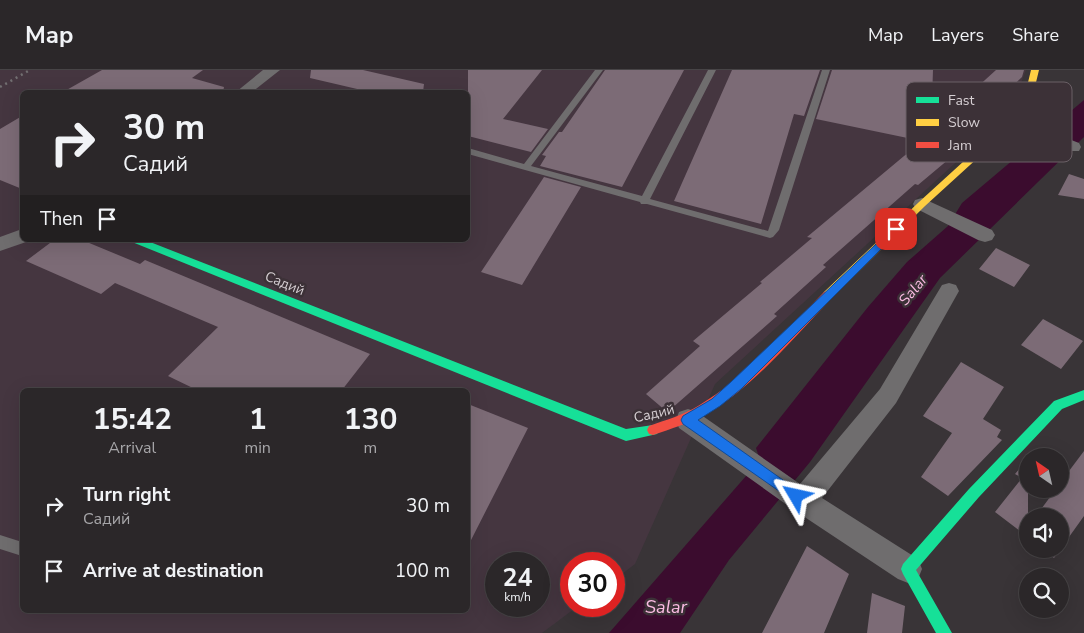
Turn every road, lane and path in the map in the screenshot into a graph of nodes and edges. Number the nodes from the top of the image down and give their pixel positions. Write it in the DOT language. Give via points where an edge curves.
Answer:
graph roads {
  1 [pos="273,70"];
  2 [pos="599,70"];
  3 [pos="712,70"];
  4 [pos="826,70"];
  5 [pos="248,90"];
  6 [pos="470,152"];
  7 [pos="968,162"];
  8 [pos="526,167"];
  9 [pos="644,202"];
  10 [pos="922,204"];
  11 [pos="985,235"];
  12 [pos="20,237"];
  13 [pos="140,242"];
  14 [pos="0,244"];
  15 [pos="949,291"];
  16 [pos="1084,395"];
  17 [pos="688,420"];
  18 [pos="800,499"];
  19 [pos="0,542"];
  20 [pos="20,548"];
  21 [pos="908,569"];
  22 [pos="944,633"];
  1 -- 5 [label="street"];
  2 -- 8 [label="lane"];
  3 -- 9 [label="lane"];
  4 -- 9 [label="lane" via="770,235"];
  6 -- 8 [label="lane"];
  7 -- 10 [label="street, Садий"];
  8 -- 9 [label="lane"];
  10 -- 11 [label="street"];
  10 -- 17 [label="street, Садий" via="736,385 716,403"];
  12 -- 14 [label="street"];
  13 -- 17 [label="street, Садий" via="626,435 662,429"];
  15 -- 18 [label="street" via="888,396"];
  16 -- 21 [label="street" via="1058,405 974,493"];
  17 -- 18 [label="street"];
  18 -- 21 [label="street"];
  19 -- 20 [label="lane"];
  21 -- 22 [label="street"];
}
